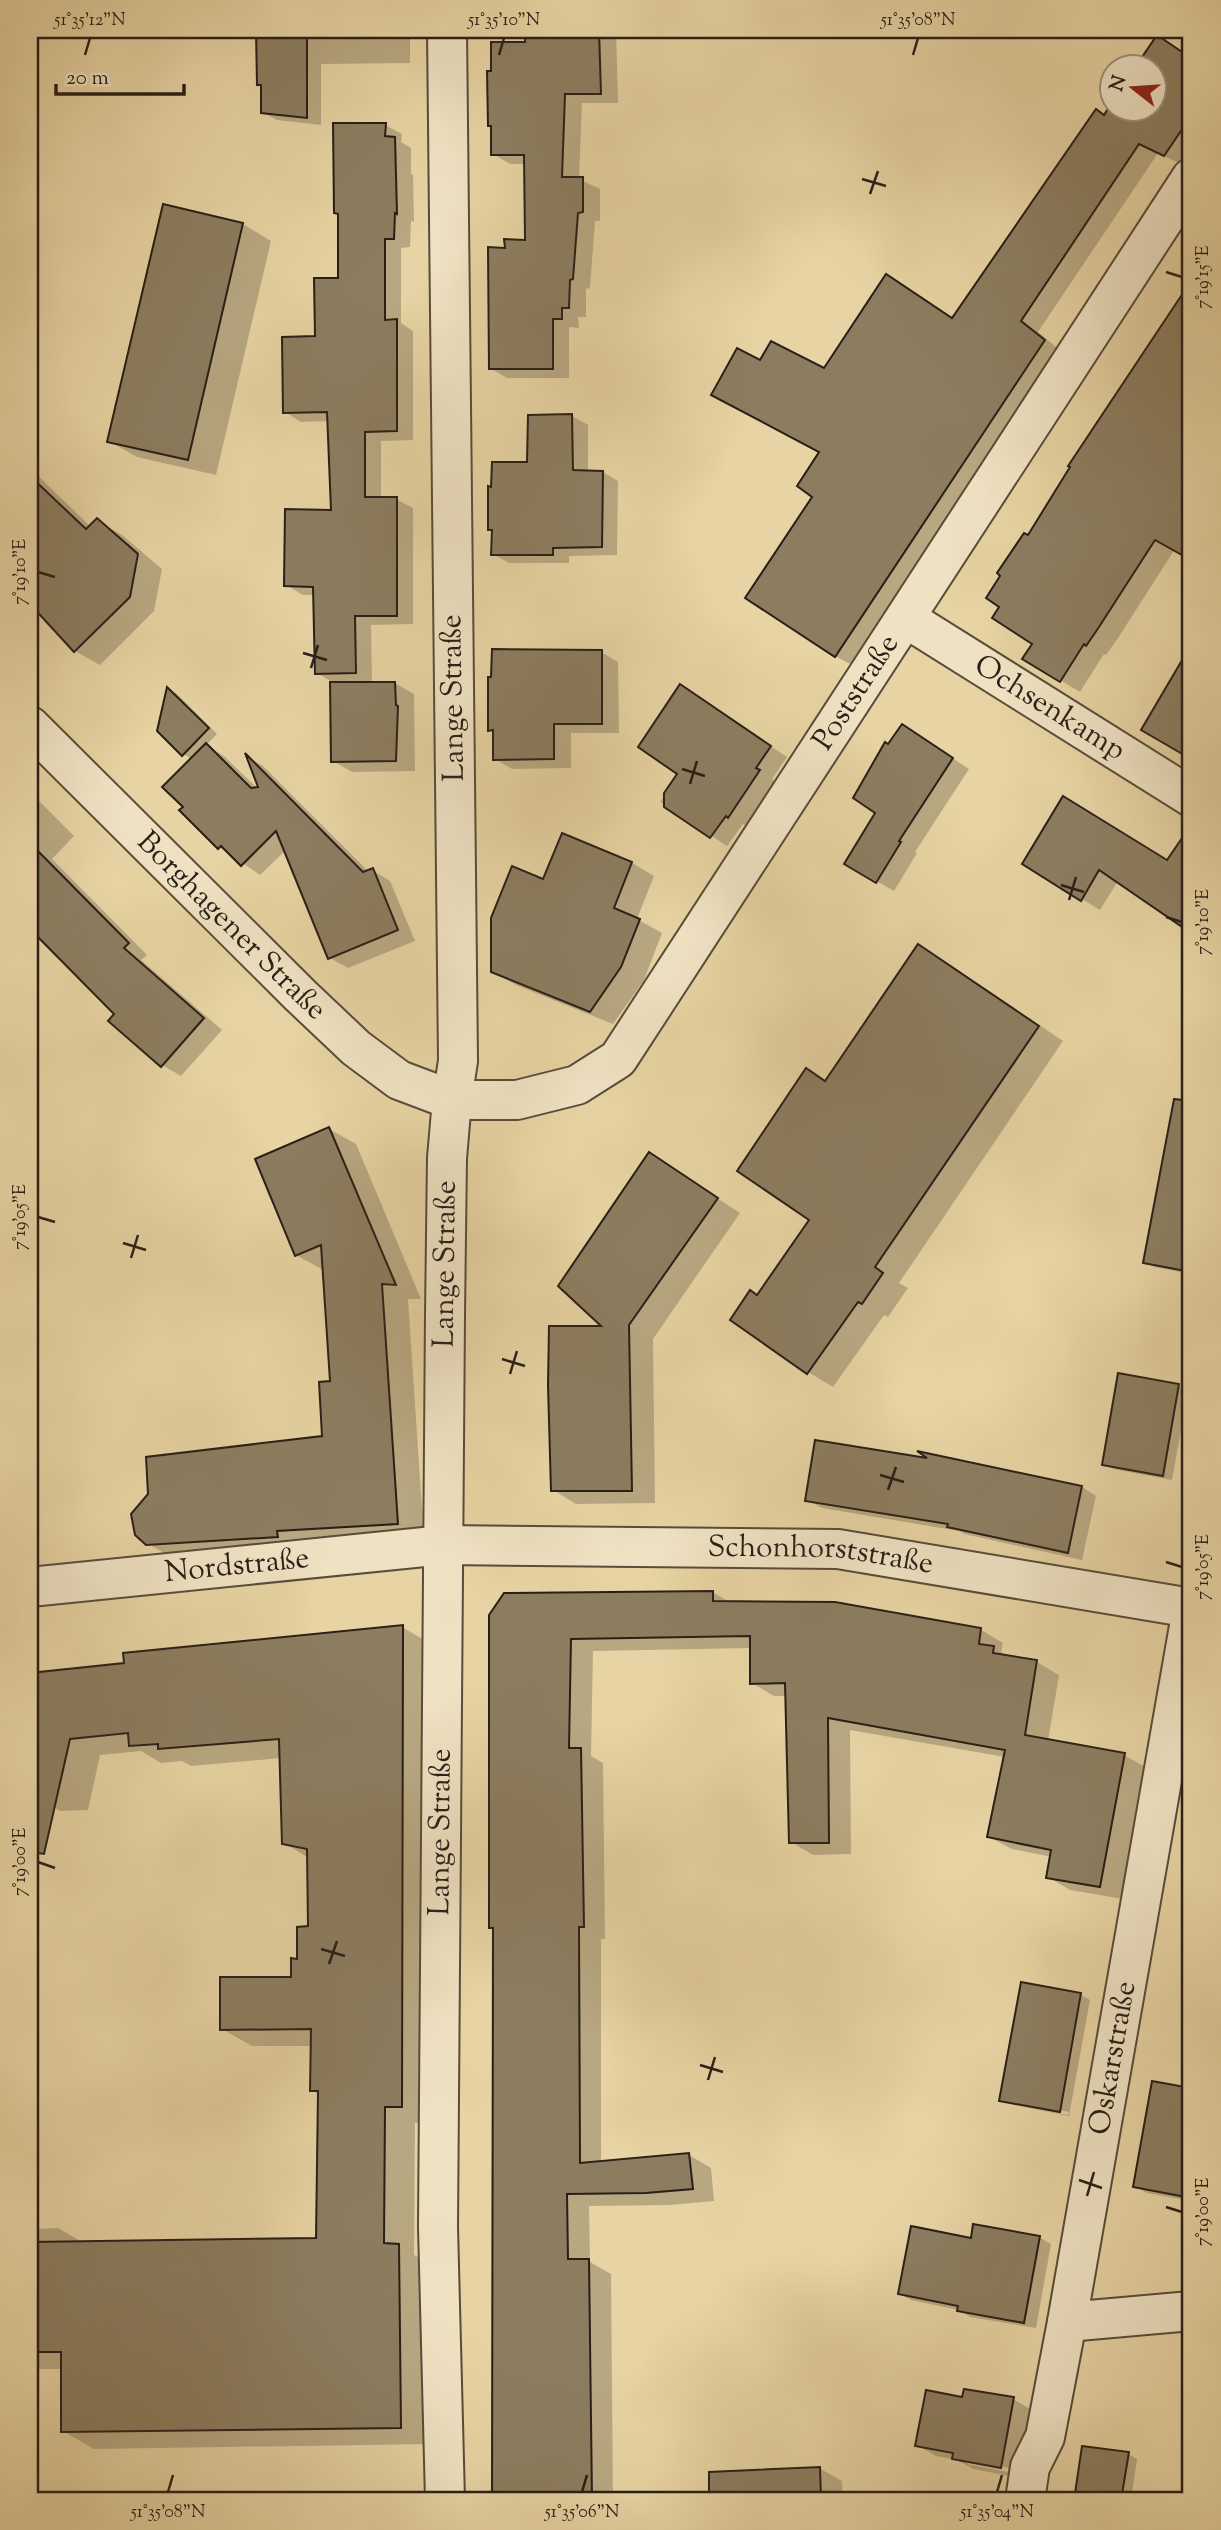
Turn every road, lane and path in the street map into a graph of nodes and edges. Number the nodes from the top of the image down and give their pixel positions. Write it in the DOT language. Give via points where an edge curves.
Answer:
graph roads {
  1 [pos="447,30"];
  2 [pos="1191,178"];
  3 [pos="907,619"];
  4 [pos="30,726"];
  5 [pos="1191,797"];
  6 [pos="452,1100"];
  7 [pos="444,1545"];
  8 [pos="30,1587"];
  9 [pos="1191,1608"];
  10 [pos="1191,1615"];
  11 [pos="1191,2311"];
  12 [pos="1067,2322"];
  13 [pos="445,2500"];
  14 [pos="1025,2500"];
  1 -- 6 [label="street, Lange Straße" via="458,1030"];
  2 -- 3 [label="street, Poststraße"];
  3 -- 5 [label="street, Ochsenkamp"];
  3 -- 6 [label="street, Poststraße" via="618,1059 577,1085 517,1100"];
  4 -- 6 [label="street, Borghagener Straße" via="356,1048 399,1080"];
  6 -- 7 [label="street, Lange Straße" via="446,1199"];
  7 -- 8 [label="street, Nordstraße"];
  7 -- 9 [label="street, Schonhorststraße" via="838,1549"];
  7 -- 13 [label="street, Lange Straße" via="438,2227"];
  10 -- 12 [label="street, Oskarstraße"];
  11 -- 12 [label="street"];
  12 -- 14 [label="street, Oskarstraße" via="1045,2437 1030,2467"];
}
